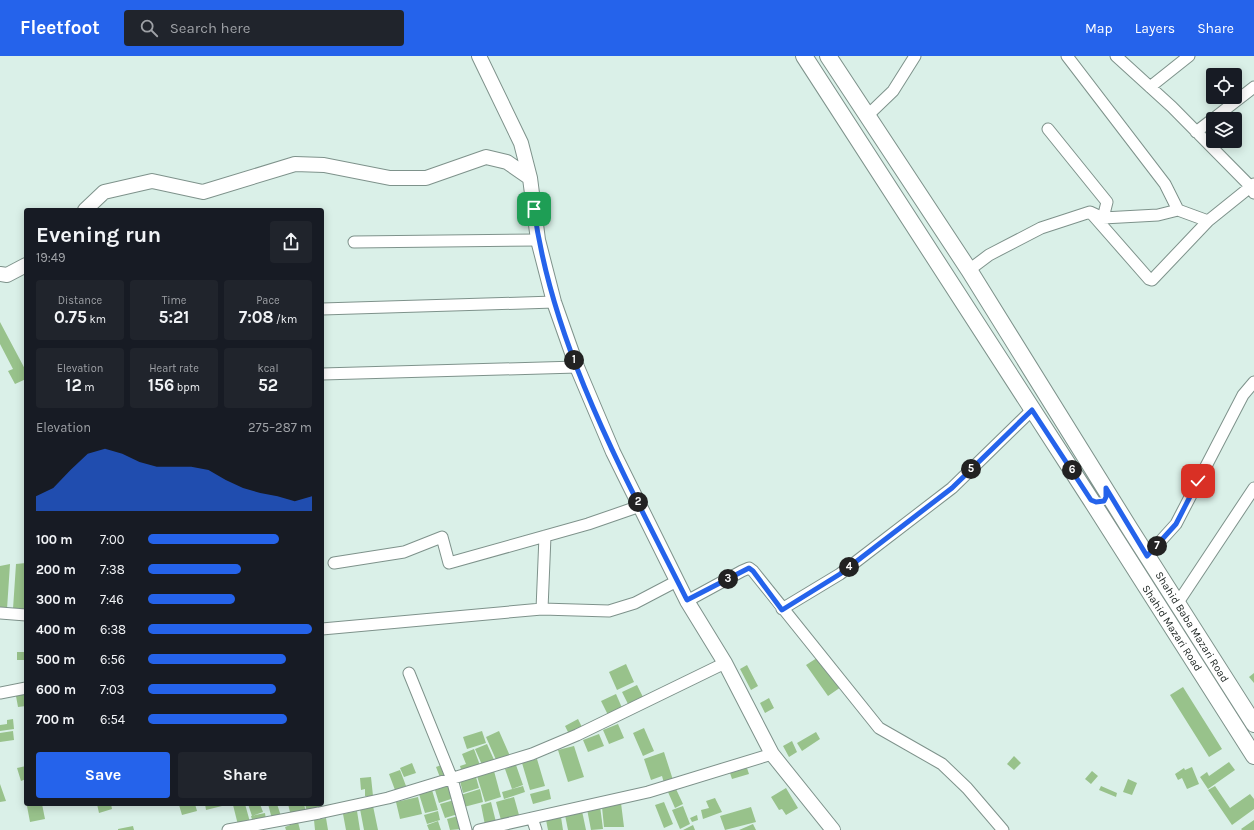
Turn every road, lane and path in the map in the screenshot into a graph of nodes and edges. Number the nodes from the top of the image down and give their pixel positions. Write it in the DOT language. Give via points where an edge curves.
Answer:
graph roads {
  1 [pos="479,56"];
  2 [pos="804,56"];
  3 [pos="828,56"];
  4 [pos="915,56"];
  5 [pos="1067,56"];
  6 [pos="1116,56"];
  7 [pos="1189,56"];
  8 [pos="1150,87"];
  9 [pos="1254,87"];
  10 [pos="1222,112"];
  11 [pos="867,116"];
  12 [pos="1206,124"];
  13 [pos="1048,129"];
  14 [pos="1196,132"];
  15 [pos="530,178"];
  16 [pos="1253,188"];
  17 [pos="88,208"];
  18 [pos="1178,210"];
  19 [pos="1090,212"];
  20 [pos="1103,218"];
  21 [pos="1208,221"];
  22 [pos="538,240"];
  23 [pos="354,242"];
  24 [pos="24,266"];
  25 [pos="969,270"];
  26 [pos="0,274"];
  27 [pos="554,302"];
  28 [pos="324,309"];
  29 [pos="577,367"];
  30 [pos="324,374"];
  31 [pos="1254,382"];
  32 [pos="1032,410"];
  33 [pos="1106,488"];
  34 [pos="1254,488"];
  35 [pos="1091,500"];
  36 [pos="640,506"];
  37 [pos="1130,529"];
  38 [pos="545,536"];
  39 [pos="1115,539"];
  40 [pos="1147,556"];
  41 [pos="334,563"];
  42 [pos="677,581"];
  43 [pos="687,600"];
  44 [pos="1177,604"];
  45 [pos="542,609"];
  46 [pos="782,610"];
  47 [pos="0,613"];
  48 [pos="24,615"];
  49 [pos="324,629"];
  50 [pos="725,663"];
  51 [pos="409,674"];
  52 [pos="24,688"];
  53 [pos="0,693"];
  54 [pos="1254,724"];
  55 [pos="772,754"];
  56 [pos="1254,756"];
  57 [pos="452,779"];
  58 [pos="532,818"];
  59 [pos="228,830"];
  60 [pos="466,830"];
  61 [pos="479,830"];
  62 [pos="536,830"];
  63 [pos="833,830"];
  64 [pos="1003,830"];
  1 -- 15 [label="street" via="521,143"];
  2 -- 32 [label="main road, Shahid Mazari Road"];
  3 -- 11 [label="main road, Shahid Baba Mazari Road"];
  4 -- 11 [label="street" via="893,91"];
  5 -- 18 [label="street" via="1165,184"];
  6 -- 8 [label="street"];
  7 -- 8 [label="street"];
  8 -- 14 [label="street"];
  9 -- 10 [label="street"];
  11 -- 25 [label="main road, Shahid Baba Mazari Road"];
  12 -- 14 [label="street"];
  13 -- 20 [label="street" via="1107,202"];
  14 -- 16 [label="street"];
  15 -- 17 [label="street" via="507,162 486,157 426,178 390,178 324,165 296,164 203,192 152,181 145,182 104,192"];
  15 -- 22 [label="street"];
  16 -- 21 [label="street"];
  18 -- 20 [label="street" via="1158,215"];
  18 -- 21 [label="street"];
  19 -- 20 [label="street"];
  19 -- 21 [label="street" via="1152,280"];
  19 -- 25 [label="street" via="1041,228 989,255"];
  22 -- 23 [label="street"];
  22 -- 27 [label="street"];
  24 -- 26 [label="street" via="6,275"];
  25 -- 33 [label="main road, Shahid Baba Mazari Road"];
  27 -- 28 [label="street"];
  27 -- 29 [label="street"];
  29 -- 30 [label="street"];
  29 -- 36 [label="street" via="613,452"];
  31 -- 40 [label="street" via="1243,395 1176,524"];
  32 -- 35 [label="main road, Shahid Mazari Road"];
  32 -- 46 [label="street" via="952,488 840,574"];
  33 -- 35 [label="main road" via="1104,501"];
  33 -- 37 [label="main road, Shahid Baba Mazari Road"];
  34 -- 44 [label="street"];
  35 -- 39 [label="main road, Shahid Mazari Road"];
  36 -- 38 [label="street"];
  36 -- 42 [label="street"];
  37 -- 39 [label="main road" via="1121,524 1115,526"];
  37 -- 40 [label="main road, Shahid Baba Mazari Road"];
  38 -- 41 [label="street" via="449,563 442,537 404,552"];
  38 -- 45 [label="street"];
  39 -- 56 [label="main road, Shahid Mazari Road"];
  40 -- 44 [label="main road, Shahid Baba Mazari Road"];
  42 -- 43 [label="street"];
  42 -- 45 [label="street" via="634,603 609,611"];
  43 -- 46 [label="street" via="749,568"];
  43 -- 50 [label="street"];
  44 -- 54 [label="main road, Shahid Baba Mazari Road"];
  45 -- 49 [label="street"];
  46 -- 64 [label="street" via="879,728 942,764 967,788"];
  47 -- 48 [label="street"];
  50 -- 55 [label="street"];
  50 -- 57 [label="street" via="577,735 539,751"];
  51 -- 57 [label="street"];
  52 -- 53 [label="street"];
  55 -- 58 [label="street" via="648,792"];
  55 -- 63 [label="street"];
  57 -- 59 [label="street" via="388,798"];
  57 -- 60 [label="street"];
  58 -- 61 [label="street"];
  58 -- 62 [label="street"];
}
